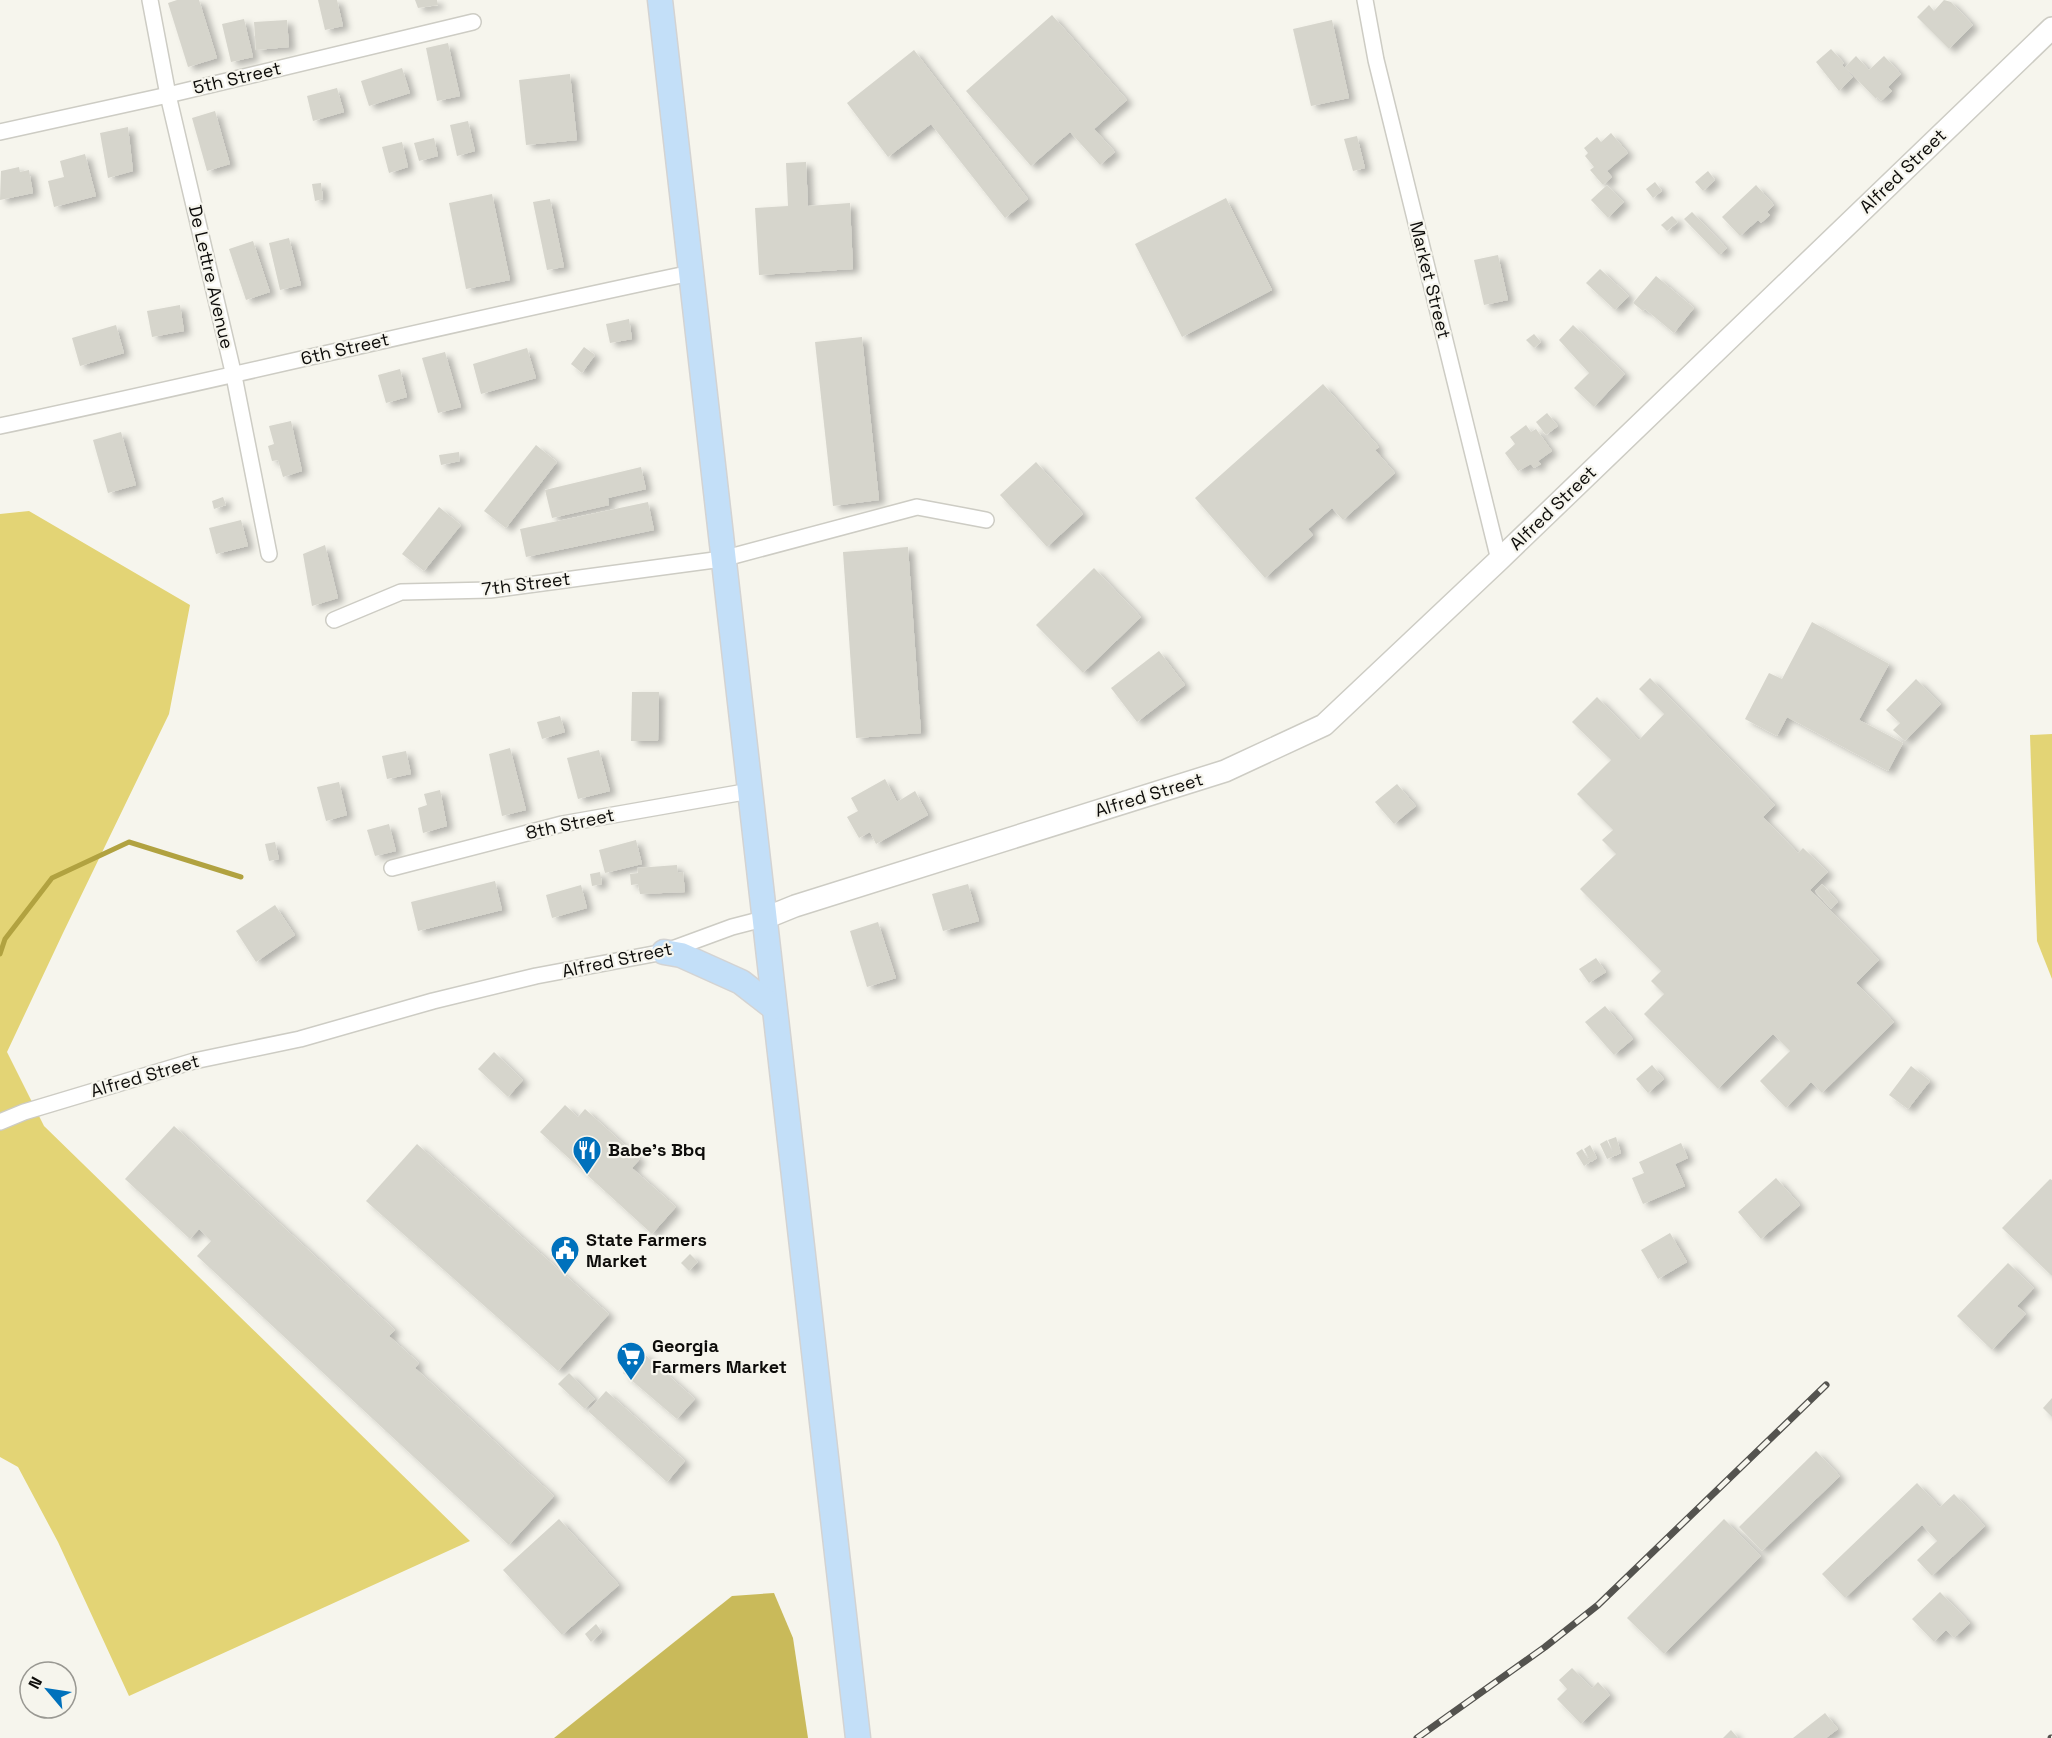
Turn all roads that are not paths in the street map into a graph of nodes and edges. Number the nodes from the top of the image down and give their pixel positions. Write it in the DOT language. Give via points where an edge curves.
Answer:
graph roads {
  1 [pos="150,0"];
  2 [pos="660,0"];
  3 [pos="1365,0"];
  4 [pos="473,22"];
  5 [pos="2052,28"];
  6 [pos="168,95"];
  7 [pos="0,132"];
  8 [pos="691,273"];
  9 [pos="234,376"];
  10 [pos="0,426"];
  11 [pos="986,520"];
  12 [pos="269,554"];
  13 [pos="722,559"];
  14 [pos="1499,560"];
  15 [pos="334,620"];
  16 [pos="750,791"];
  17 [pos="392,868"];
  18 [pos="763,919"];
  19 [pos="664,952"];
  20 [pos="774,1007"];
  21 [pos="0,1122"];
  22 [pos="858,1738"];
  1 -- 6 [label="street, De Lettre Avenue"];
  2 -- 8 [label="main road"];
  3 -- 14 [label="street, Market Street" via="1376,60"];
  4 -- 6 [label="street, 5th Street"];
  5 -- 14 [label="main road, Alfred Street"];
  6 -- 7 [label="street, 5th Street"];
  6 -- 9 [label="street, De Lettre Avenue"];
  8 -- 9 [label="street, 6th Street"];
  8 -- 13 [label="main road"];
  9 -- 10 [label="street, 6th Street"];
  9 -- 12 [label="street, De Lettre Avenue"];
  11 -- 13 [label="street, 7th Street" via="917,507"];
  13 -- 15 [label="street, 7th Street" via="490,590 401,592"];
  13 -- 16 [label="main road"];
  14 -- 18 [label="main road, Alfred Street" via="1324,725 1226,771"];
  16 -- 17 [label="street, 8th Street" via="562,824"];
  16 -- 18 [label="main road"];
  18 -- 19 [label="street, Alfred Street"];
  18 -- 20 [label="main road"];
  19 -- 20 [label="main road" via="741,982"];
  19 -- 21 [label="street, Alfred Street" via="536,976 300,1039 194,1061"];
  20 -- 22 [label="main road"];
}
